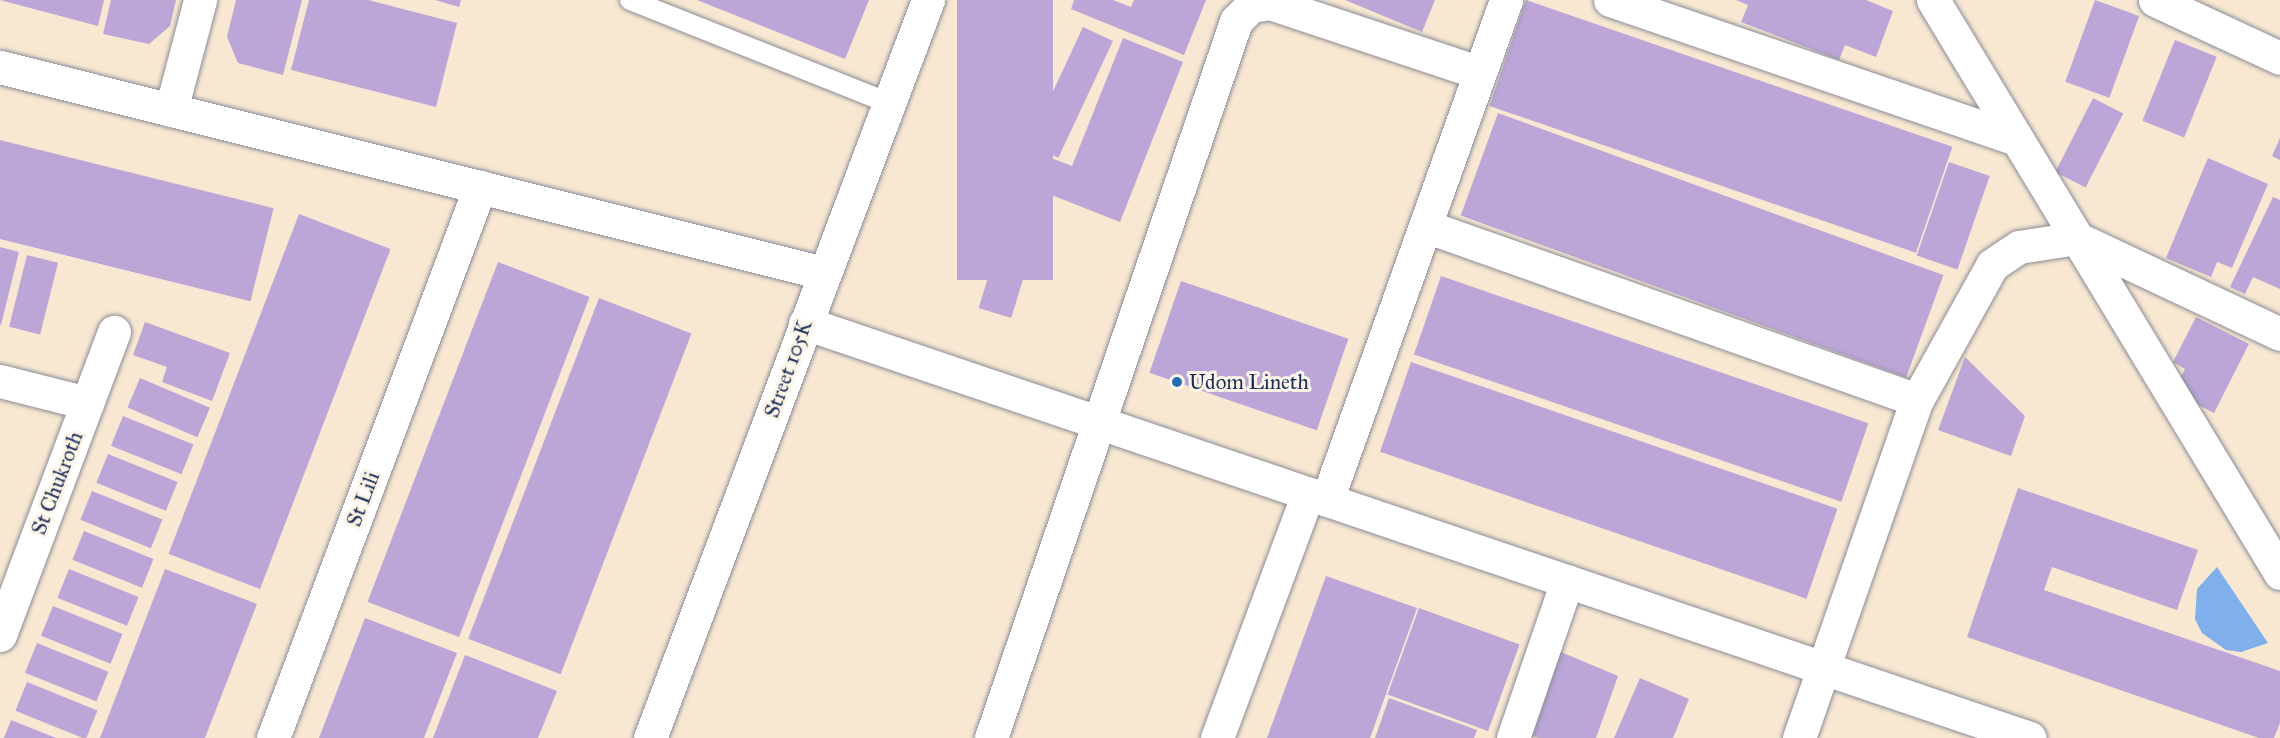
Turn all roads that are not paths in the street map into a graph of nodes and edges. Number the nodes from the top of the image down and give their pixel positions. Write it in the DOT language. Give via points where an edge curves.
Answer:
graph roads {
  1 [pos="200,0"];
  2 [pos="630,0"];
  3 [pos="928,0"];
  4 [pos="1506,0"];
  5 [pos="1610,0"];
  6 [pos="1933,0"];
  7 [pos="2155,0"];
  8 [pos="2280,58"];
  9 [pos="0,67"];
  10 [pos="1480,73"];
  11 [pos="889,103"];
  12 [pos="171,110"];
  13 [pos="2015,139"];
  14 [pos="480,187"];
  15 [pos="1425,226"];
  16 [pos="2076,238"];
  17 [pos="824,273"];
  18 [pos="805,323"];
  19 [pos="114,332"];
  20 [pos="2280,333"];
  21 [pos="0,381"];
  22 [pos="1917,400"];
  23 [pos="87,403"];
  24 [pos="1101,423"];
  25 [pos="1317,497"];
  26 [pos="2280,573"];
  27 [pos="1567,581"];
  28 [pos="0,635"];
  29 [pos="1825,668"];
  30 [pos="273,738"];
  31 [pos="650,738"];
  32 [pos="991,738"];
  33 [pos="1217,738"];
  34 [pos="1513,738"];
  35 [pos="1799,738"];
  36 [pos="2030,738"];
  1 -- 12 [label="street"];
  2 -- 11 [label="lane"];
  3 -- 11 [label="street, Street 105K"];
  4 -- 10 [label="street"];
  5 -- 13 [label="street"];
  6 -- 13 [label="street"];
  7 -- 8 [label="street"];
  9 -- 12 [label="street"];
  10 -- 15 [label="street"];
  10 -- 24 [label="street" via="1270,3 1251,6 1236,21"];
  11 -- 17 [label="street, Street 105K"];
  12 -- 14 [label="street"];
  13 -- 16 [label="street"];
  14 -- 17 [label="street"];
  14 -- 30 [label="street"];
  15 -- 22 [label="street"];
  15 -- 25 [label="street"];
  16 -- 20 [label="street"];
  16 -- 22 [label="street" via="2019,247 1992,265"];
  16 -- 26 [label="street"];
  17 -- 18 [label="street, Street 105K"];
  18 -- 24 [label="street"];
  18 -- 31 [label="street, Street 105K"];
  19 -- 23 [label="street, St Chukroth"];
  21 -- 23 [label="street"];
  22 -- 29 [label="street"];
  23 -- 28 [label="street, St Chukroth"];
  24 -- 25 [label="street"];
  24 -- 32 [label="street"];
  25 -- 27 [label="street"];
  25 -- 33 [label="street"];
  27 -- 29 [label="street"];
  27 -- 34 [label="street"];
  29 -- 35 [label="street"];
  29 -- 36 [label="street"];
}
